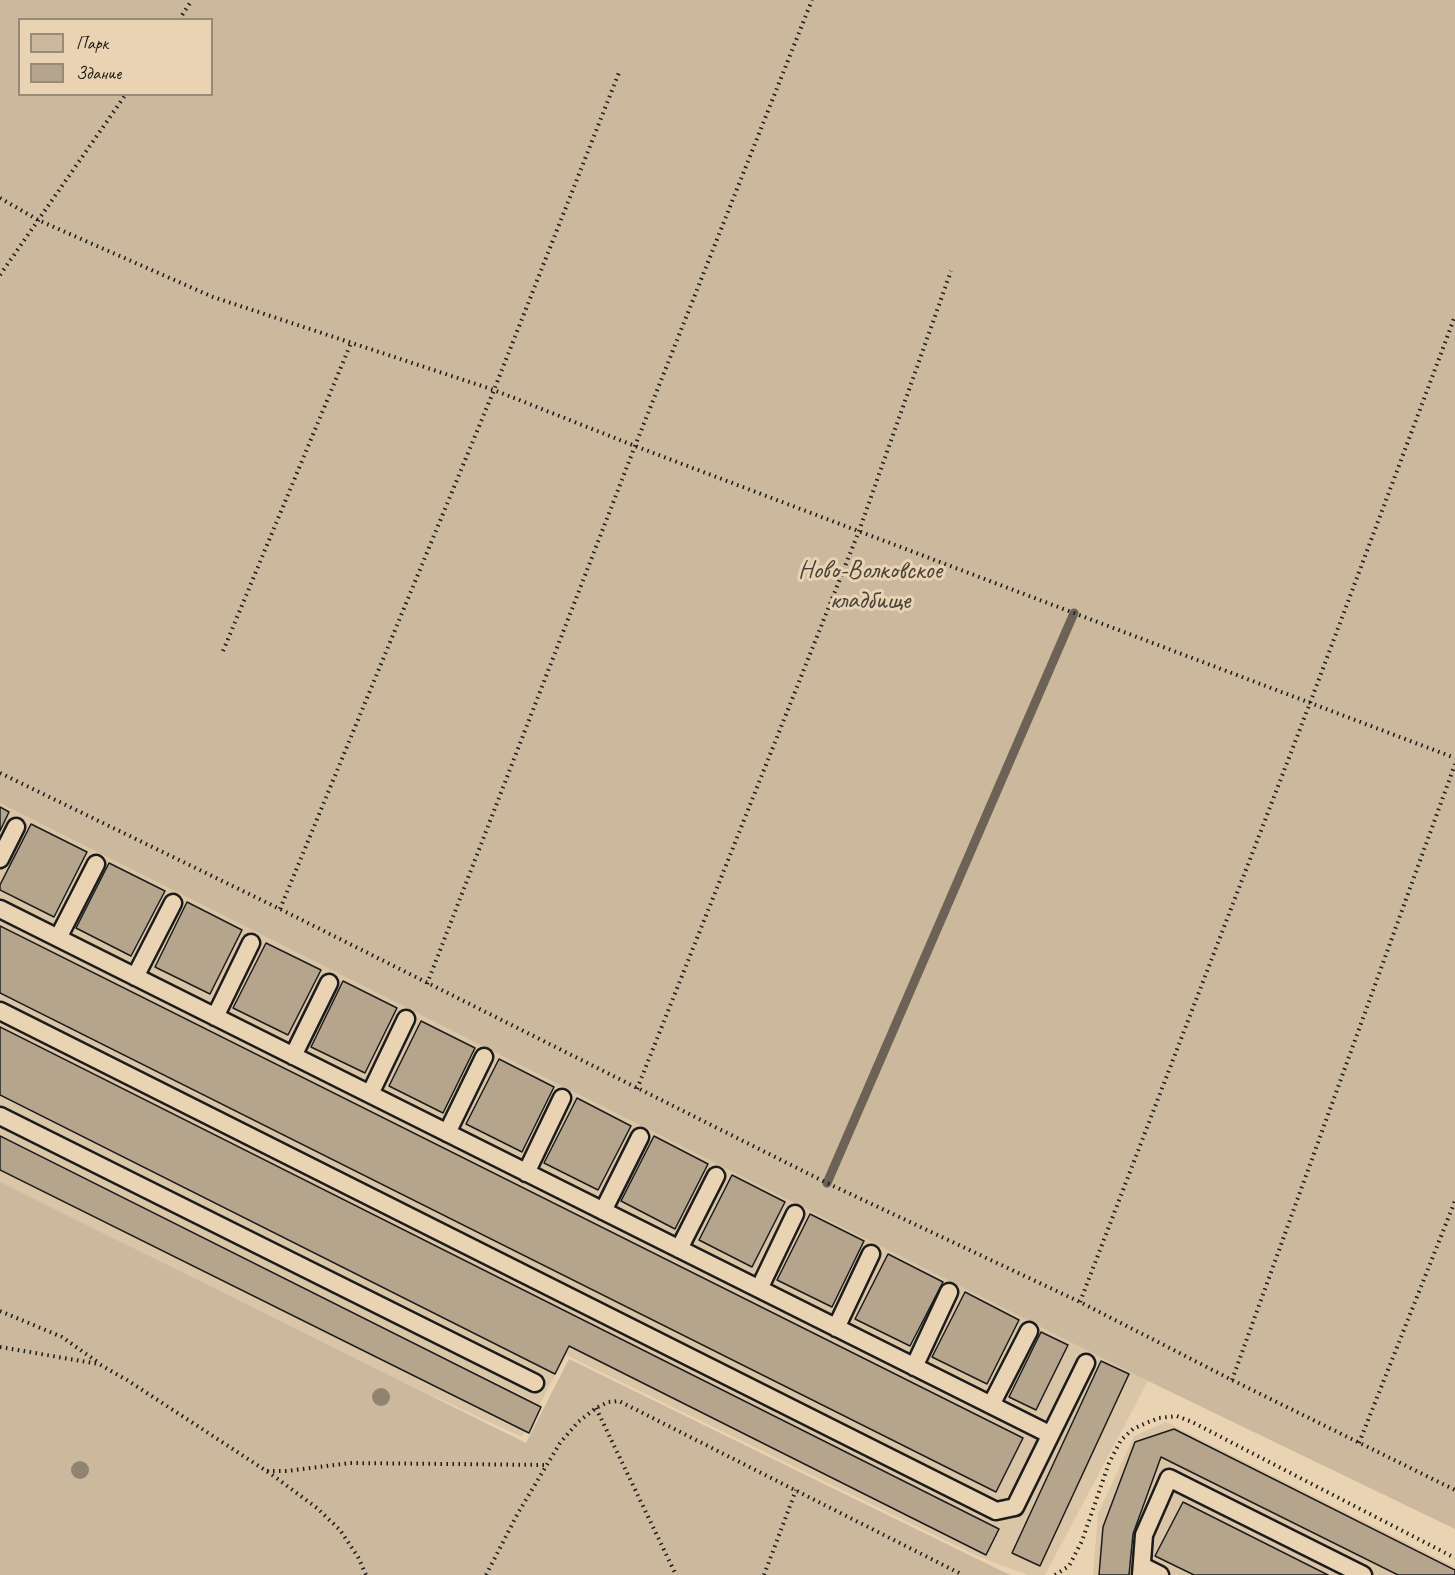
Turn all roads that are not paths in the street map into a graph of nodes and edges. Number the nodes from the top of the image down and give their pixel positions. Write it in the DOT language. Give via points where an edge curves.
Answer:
graph roads {
  1 [pos="16,827"];
  2 [pos="0,859"];
  3 [pos="96,864"];
  4 [pos="173,903"];
  5 [pos="0,909"];
  6 [pos="58,938"];
  7 [pos="251,943"];
  8 [pos="135,977"];
  9 [pos="329,983"];
  10 [pos="0,1011"];
  11 [pos="215,1017"];
  12 [pos="406,1019"];
  13 [pos="293,1056"];
  14 [pos="484,1058"];
  15 [pos="370,1094"];
  16 [pos="562,1098"];
  17 [pos="0,1116"];
  18 [pos="447,1133"];
  19 [pos="640,1137"];
  20 [pos="526,1173"];
  21 [pos="716,1176"];
  22 [pos="603,1211"];
  23 [pos="795,1214"];
  24 [pos="679,1249"];
  25 [pos="871,1254"];
  26 [pos="759,1289"];
  27 [pos="949,1292"];
  28 [pos="836,1328"];
  29 [pos="1029,1331"];
  30 [pos="1086,1363"];
  31 [pos="914,1367"];
  32 [pos="535,1383"];
  33 [pos="991,1405"];
  34 [pos="1049,1434"];
  35 [pos="1142,1570"];
  36 [pos="1160,1575"];
  37 [pos="1362,1575"];
  1 -- 2 [label="lane"];
  3 -- 6 [label="lane"];
  4 -- 8 [label="lane"];
  5 -- 6 [label="lane"];
  6 -- 8 [label="lane"];
  7 -- 11 [label="lane"];
  8 -- 11 [label="lane"];
  9 -- 13 [label="lane"];
  10 -- 34 [label="lane" via="996,1511 1014,1507"];
  11 -- 13 [label="lane"];
  12 -- 15 [label="lane"];
  13 -- 15 [label="lane"];
  14 -- 18 [label="lane"];
  15 -- 18 [label="lane"];
  16 -- 20 [label="lane"];
  17 -- 32 [label="lane"];
  18 -- 20 [label="lane"];
  19 -- 22 [label="lane"];
  20 -- 22 [label="lane"];
  21 -- 24 [label="lane"];
  22 -- 24 [label="lane"];
  23 -- 26 [label="lane"];
  24 -- 26 [label="lane"];
  25 -- 28 [label="lane"];
  26 -- 28 [label="lane"];
  27 -- 31 [label="lane"];
  28 -- 31 [label="lane"];
  29 -- 33 [label="lane"];
  30 -- 34 [label="lane"];
  31 -- 33 [label="lane"];
  33 -- 34 [label="lane"];
  35 -- 36 [label="lane"];
  35 -- 37 [label="lane" via="1144,1535 1169,1478"];
}
